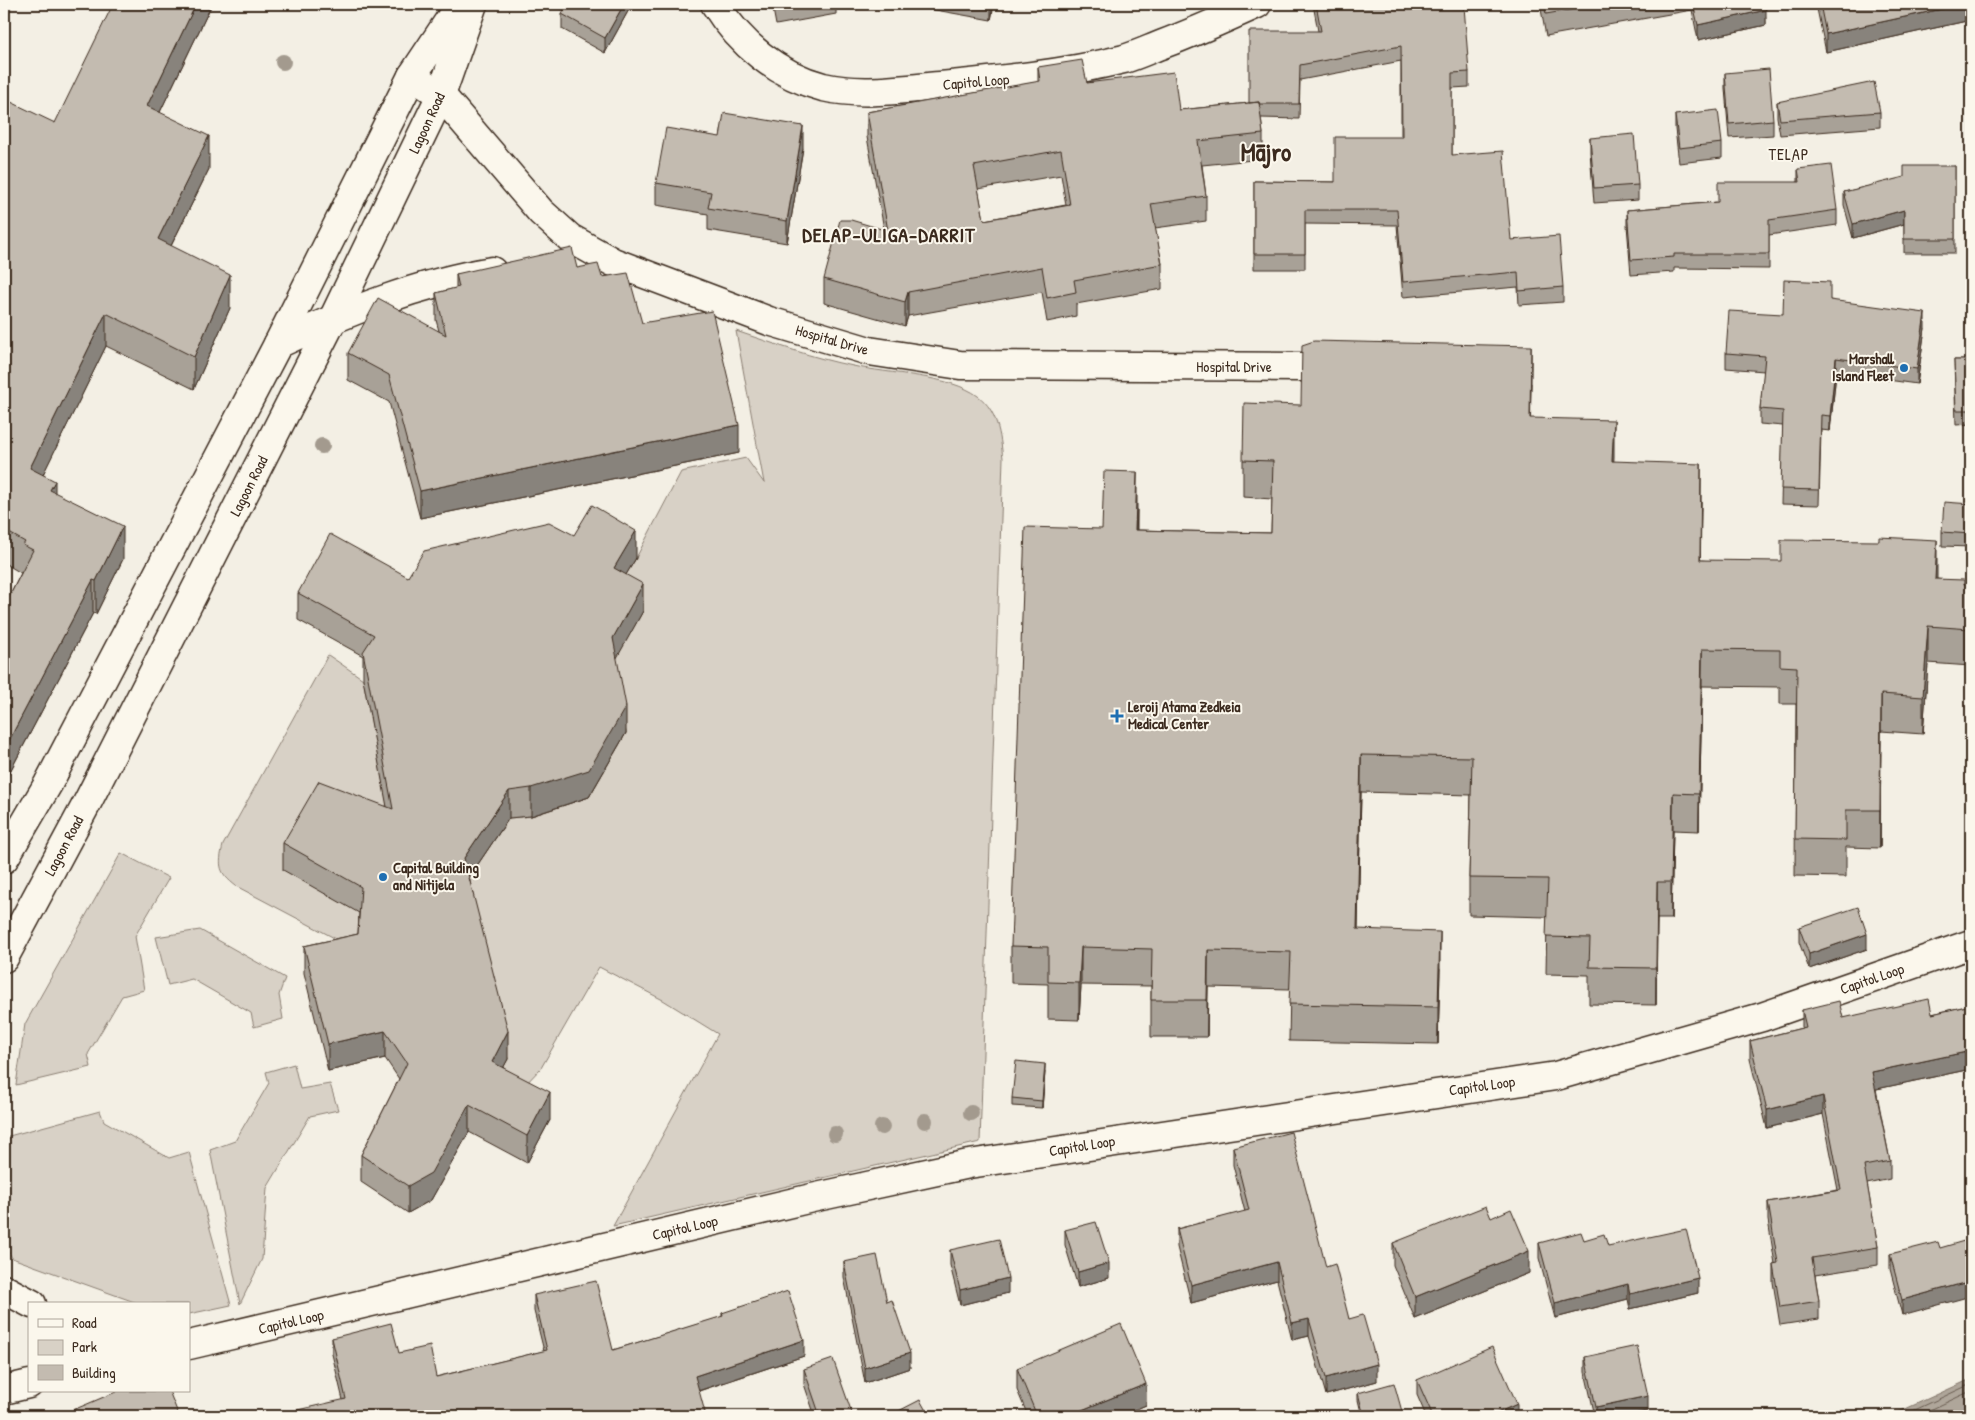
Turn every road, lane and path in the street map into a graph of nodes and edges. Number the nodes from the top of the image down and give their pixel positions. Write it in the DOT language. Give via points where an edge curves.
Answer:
graph roads {
  1 [pos="460,4"];
  2 [pos="472,4"];
  3 [pos="715,4"];
  4 [pos="1257,4"];
  5 [pos="412,76"];
  6 [pos="441,95"];
  7 [pos="556,260"];
  8 [pos="613,262"];
  9 [pos="518,267"];
  10 [pos="334,317"];
  11 [pos="278,344"];
  12 [pos="1304,367"];
  13 [pos="4,860"];
  14 [pos="1971,944"];
  15 [pos="4,958"];
  16 [pos="4,1289"];
  17 [pos="28,1302"];
  18 [pos="190,1346"];
  19 [pos="28,1384"];
  20 [pos="4,1390"];
  1 -- 5 [label="street"];
  2 -- 6 [label="street, Lagoon Road"];
  3 -- 4 [label="street, Capitol Loop" via="746,44 770,63 796,77 852,92 881,92 1035,77 1126,58"];
  5 -- 6 [label="street, Hospital Drive"];
  5 -- 11 [label="street"];
  6 -- 8 [label="street, Hospital Drive" via="541,212 570,238"];
  6 -- 10 [label="street, Lagoon Road"];
  7 -- 8 [label="street"];
  8 -- 12 [label="street, Hospital Drive" via="769,321 870,351 950,364"];
  9 -- 10 [label="street" via="461,276"];
  10 -- 11 [label="street"];
  10 -- 15 [label="street, Lagoon Road" via="86,805"];
  11 -- 13 [label="street" via="48,784"];
  14 -- 18 [label="street, Capitol Loop" via="1762,1017 1556,1076 969,1164 802,1200"];
  16 -- 17 [label="street"];
  19 -- 20 [label="street"];
}
